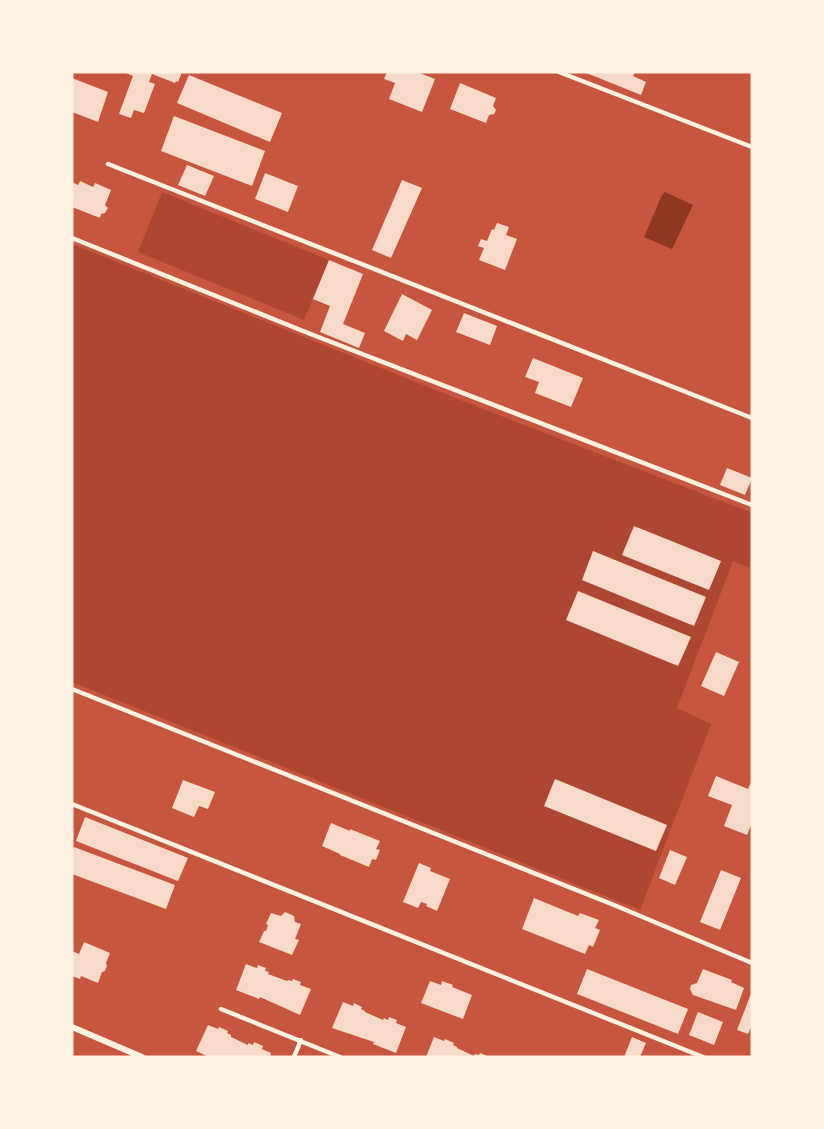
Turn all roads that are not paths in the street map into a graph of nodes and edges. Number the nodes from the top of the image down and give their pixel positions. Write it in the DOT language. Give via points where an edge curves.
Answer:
graph roads {
  1 [pos="559,72"];
  2 [pos="752,147"];
  3 [pos="108,164"];
  4 [pos="72,238"];
  5 [pos="752,418"];
  6 [pos="752,505"];
  7 [pos="72,689"];
  8 [pos="72,804"];
  9 [pos="752,963"];
  10 [pos="221,1009"];
  11 [pos="72,1027"];
  12 [pos="301,1040"];
  13 [pos="142,1057"];
  14 [pos="294,1057"];
  15 [pos="340,1057"];
  16 [pos="703,1057"];
  1 -- 2 [label="lane"];
  3 -- 5 [label="lane"];
  4 -- 6 [label="lane"];
  7 -- 9 [label="lane"];
  8 -- 16 [label="lane"];
  10 -- 12 [label="lane"];
  11 -- 13 [label="street"];
  12 -- 14 [label="lane"];
  12 -- 15 [label="lane"];
}
